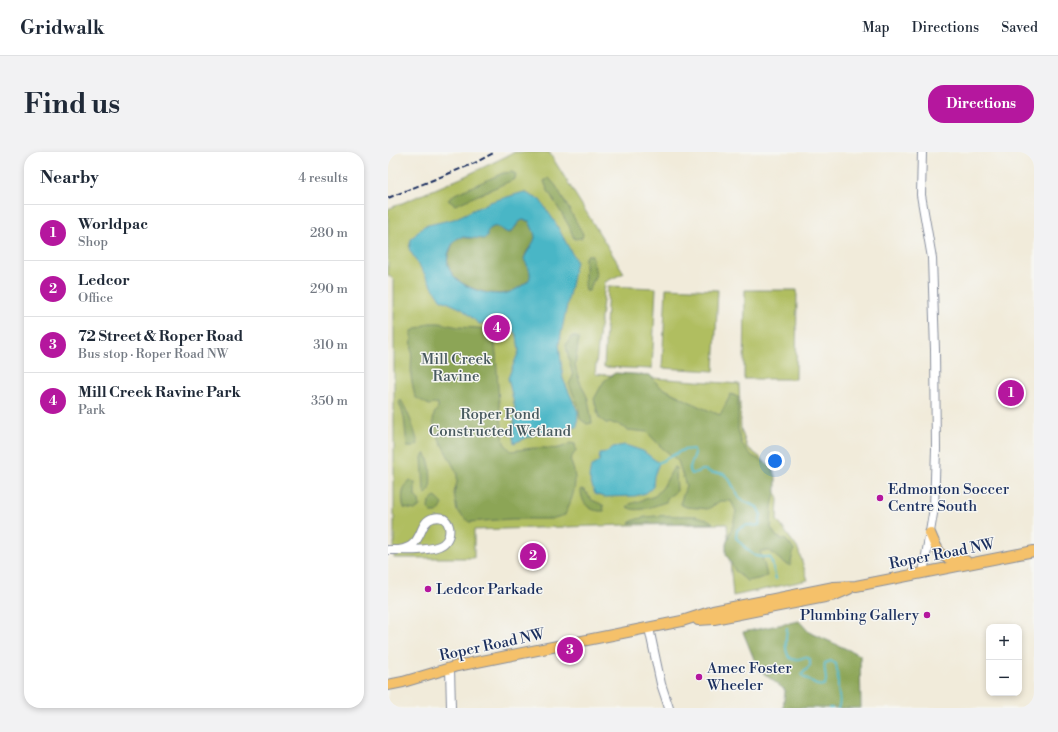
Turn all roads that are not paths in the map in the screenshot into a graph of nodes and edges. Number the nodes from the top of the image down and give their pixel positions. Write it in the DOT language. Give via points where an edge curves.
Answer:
graph roads {
  1 [pos="922,152"];
  2 [pos="930,533"];
  3 [pos="388,550"];
  4 [pos="399,550"];
  5 [pos="1034,551"];
  6 [pos="974,563"];
  7 [pos="923,573"];
  8 [pos="649,628"];
  9 [pos="450,668"];
  10 [pos="403,682"];
  11 [pos="388,685"];
  12 [pos="388,690"];
  13 [pos="451,708"];
  14 [pos="669,708"];
  1 -- 2 [label="street" via="921,195 932,258 935,350 936,462"];
  2 -- 6 [label="main road" via="942,556"];
  2 -- 7 [label="street"];
  3 -- 4 [label="street"];
  4 -- 4 [label="street" via="414,544 431,518 439,517 446,520 449,533 447,541 442,545 418,550"];
  5 -- 6 [label="main road, Roper Road NW"];
  6 -- 7 [label="main road, Roper Road NW"];
  7 -- 8 [label="main road, Roper Road NW" via="856,586 834,587 713,611"];
  8 -- 9 [label="main road, Roper Road NW"];
  8 -- 14 [label="street"];
  9 -- 10 [label="main road, Roper Road NW"];
  9 -- 13 [label="street"];
  10 -- 11 [label="main road, Roper Road NW"];
  10 -- 12 [label="main road, Roper Road NW"];
}
